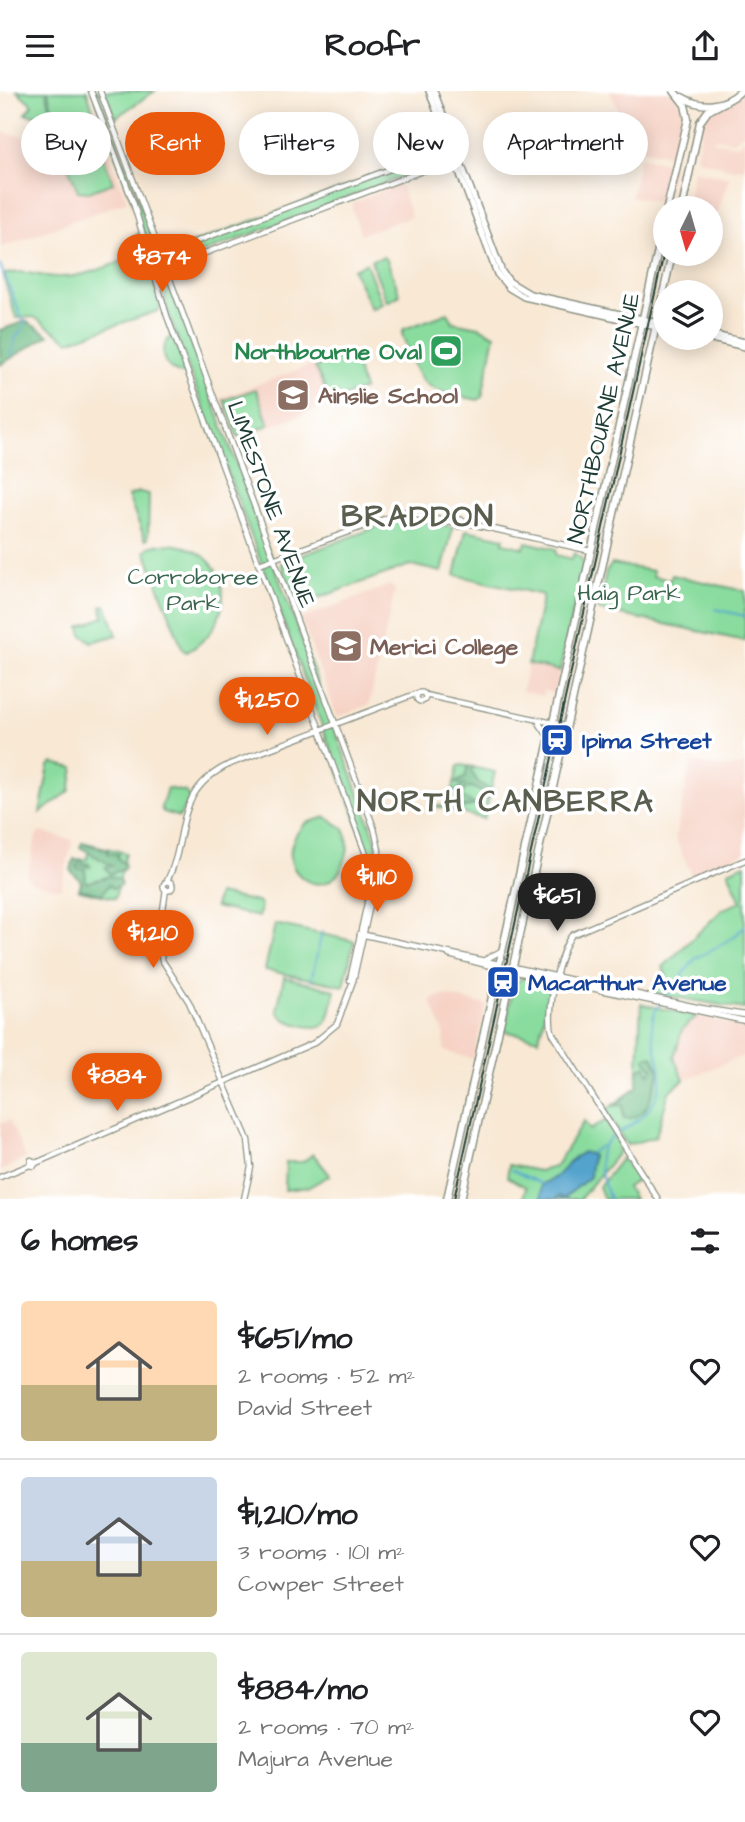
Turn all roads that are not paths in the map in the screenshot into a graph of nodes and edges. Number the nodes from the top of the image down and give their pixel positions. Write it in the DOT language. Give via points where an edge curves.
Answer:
graph roads {
  1 [pos="91,91"];
  2 [pos="100,91"];
  3 [pos="429,91"];
  4 [pos="434,91"];
  5 [pos="674,91"];
  6 [pos="741,91"];
  7 [pos="725,102"];
  8 [pos="438,109"];
  9 [pos="439,112"];
  10 [pos="439,112"];
  11 [pos="688,118"];
  12 [pos="701,120"];
  13 [pos="376,175"];
  14 [pos="413,175"];
  15 [pos="461,175"];
  16 [pos="463,175"];
  17 [pos="670,196"];
  18 [pos="685,196"];
  19 [pos="472,199"];
  20 [pos="486,238"];
  21 [pos="158,248"];
  22 [pos="168,252"];
  23 [pos="161,257"];
  24 [pos="180,263"];
  25 [pos="655,266"];
  26 [pos="165,268"];
  27 [pos="156,269"];
  28 [pos="169,278"];
  29 [pos="513,285"];
  30 [pos="523,291"];
  31 [pos="513,292"];
  32 [pos="557,303"];
  33 [pos="642,322"];
  34 [pos="653,324"];
  35 [pos="723,338"];
  36 [pos="723,338"];
  37 [pos="653,339"];
  38 [pos="745,342"];
  39 [pos="617,437"];
  40 [pos="631,440"];
  41 [pos="579,549"];
  42 [pos="591,551"];
  43 [pos="605,555"];
  44 [pos="274,560"];
  45 [pos="259,565"];
  46 [pos="588,567"];
  47 [pos="556,709"];
  48 [pos="513,710"];
  49 [pos="332,716"];
  50 [pos="518,717"];
  51 [pos="318,721"];
  52 [pos="538,721"];
  53 [pos="343,722"];
  54 [pos="335,725"];
  55 [pos="559,726"];
  56 [pos="321,731"];
  57 [pos="313,734"];
  58 [pos="548,744"];
  59 [pos="745,860"];
  60 [pos="366,923"];
  61 [pos="361,935"];
  62 [pos="374,937"];
  63 [pos="400,943"];
  64 [pos="502,949"];
  65 [pos="516,953"];
  66 [pos="448,954"];
  67 [pos="484,960"];
  68 [pos="489,966"];
  69 [pos="506,968"];
  70 [pos="527,970"];
  71 [pos="537,976"];
  72 [pos="496,978"];
  73 [pos="556,979"];
  74 [pos="509,985"];
  75 [pos="494,988"];
  76 [pos="700,1010"];
  77 [pos="745,1015"];
  78 [pos="745,1021"];
  79 [pos="242,1074"];
  80 [pos="235,1079"];
  81 [pos="223,1083"];
  82 [pos="228,1091"];
  83 [pos="232,1101"];
  84 [pos="0,1177"];
  85 [pos="244,1199"];
  86 [pos="447,1199"];
  87 [pos="461,1199"];
  88 [pos="657,1199"];
  1 -- 27 [label="main road, LIMESTONE AVENUE"];
  2 -- 21 [label="main road, LIMESTONE AVENUE"];
  3 -- 8 [label="main road"];
  4 -- 8 [label="main road"];
  5 -- 7 [label="highway" via="698,104"];
  5 -- 11 [label="highway"];
  6 -- 7 [label="highway"];
  7 -- 12 [label="highway"];
  8 -- 9 [label="main road"];
  8 -- 10 [label="main road"];
  11 -- 12 [label="highway" via="696,112"];
  11 -- 17 [label="highway"];
  12 -- 18 [label="highway"];
  13 -- 22 [label="main road"];
  14 -- 24 [label="main road"];
  15 -- 19 [label="main road"];
  16 -- 19 [label="main road"];
  19 -- 20 [label="main road"];
  20 -- 29 [label="main road"];
  20 -- 31 [label="main road" via="497,274"];
  21 -- 22 [label="main road"];
  21 -- 23 [label="main road, LIMESTONE AVENUE"];
  22 -- 23 [label="main road"];
  23 -- 26 [label="main road, LIMESTONE AVENUE"];
  23 -- 27 [label="main road"];
  24 -- 26 [label="main road"];
  24 -- 28 [label="main road"];
  25 -- 33 [label="highway, NORTHBOURNE AVENUE"];
  26 -- 27 [label="main road"];
  26 -- 28 [label="main road, LIMESTONE AVENUE"];
  27 -- 45 [label="main road, LIMESTONE AVENUE" via="167,316"];
  28 -- 44 [label="main road, LIMESTONE AVENUE"];
  29 -- 30 [label="main road"];
  29 -- 31 [label="main road"];
  30 -- 31 [label="main road"];
  30 -- 32 [label="main road"];
  31 -- 32 [label="main road"];
  32 -- 33 [label="main road"];
  33 -- 34 [label="main road"];
  33 -- 39 [label="highway, NORTHBOURNE AVENUE"];
  35 -- 38 [label="main road"];
  36 -- 38 [label="main road"];
  37 -- 40 [label="highway, NORTHBOURNE AVENUE"];
  39 -- 40 [label="highway"];
  39 -- 42 [label="highway, NORTHBOURNE AVENUE"];
  40 -- 43 [label="highway, NORTHBOURNE AVENUE"];
  41 -- 42 [label="main road"];
  41 -- 44 [label="main road" via="404,512"];
  41 -- 46 [label="main road"];
  42 -- 43 [label="highway"];
  42 -- 46 [label="highway, NORTHBOURNE AVENUE"];
  43 -- 55 [label="highway, NORTHBOURNE AVENUE" via="569,712"];
  44 -- 45 [label="main road"];
  44 -- 49 [label="main road, LIMESTONE AVENUE"];
  45 -- 51 [label="main road, LIMESTONE AVENUE"];
  46 -- 47 [label="highway, NORTHBOURNE AVENUE"];
  47 -- 52 [label="main road"];
  47 -- 55 [label="highway, NORTHBOURNE AVENUE"];
  48 -- 50 [label="main road"];
  49 -- 53 [label="main road"];
  49 -- 54 [label="main road, LIMESTONE AVENUE"];
  50 -- 52 [label="main road"];
  50 -- 53 [label="main road" via="417,697"];
  51 -- 56 [label="main road, LIMESTONE AVENUE"];
  51 -- 57 [label="main road"];
  52 -- 55 [label="main road"];
  52 -- 58 [label="main road" via="546,729"];
  53 -- 54 [label="main road"];
  54 -- 56 [label="main road"];
  54 -- 60 [label="main road, LIMESTONE AVENUE" via="379,851"];
  55 -- 58 [label="highway, NORTHBOURNE AVENUE"];
  55 -- 65 [label="highway, NORTHBOURNE AVENUE"];
  56 -- 57 [label="main road"];
  56 -- 61 [label="main road, LIMESTONE AVENUE" via="371,871"];
  57 -- 81 [label="main road" via="230,764 203,784 182,820 158,937 162,960 189,1002"];
  58 -- 64 [label="highway, NORTHBOURNE AVENUE"];
  59 -- 73 [label="main road" via="574,933 567,941"];
  60 -- 61 [label="main road, LIMESTONE AVENUE"];
  60 -- 62 [label="main road" via="367,932"];
  61 -- 62 [label="main road"];
  61 -- 63 [label="main road"];
  61 -- 79 [label="main road" via="344,1010 329,1033"];
  62 -- 63 [label="main road"];
  63 -- 66 [label="main road"];
  64 -- 67 [label="main road"];
  64 -- 69 [label="highway, NORTHBOURNE AVENUE"];
  65 -- 69 [label="highway, NORTHBOURNE AVENUE"];
  65 -- 70 [label="main road"];
  66 -- 67 [label="main road"];
  66 -- 68 [label="main road"];
  67 -- 69 [label="main road"];
  68 -- 69 [label="main road"];
  68 -- 72 [label="main road"];
  69 -- 70 [label="main road"];
  69 -- 71 [label="main road"];
  69 -- 72 [label="highway, NORTHBOURNE AVENUE"];
  69 -- 74 [label="highway, NORTHBOURNE AVENUE"];
  69 -- 75 [label="highway"];
  70 -- 73 [label="main road"];
  71 -- 73 [label="main road"];
  71 -- 74 [label="main road" via="514,977"];
  72 -- 75 [label="highway, NORTHBOURNE AVENUE"];
  73 -- 76 [label="main road"];
  73 -- 88 [label="main road" via="549,1019 553,1034"];
  74 -- 87 [label="highway, NORTHBOURNE AVENUE"];
  75 -- 86 [label="highway, NORTHBOURNE AVENUE"];
  76 -- 77 [label="main road"];
  76 -- 78 [label="main road"];
  79 -- 80 [label="main road"];
  79 -- 81 [label="main road"];
  80 -- 81 [label="main road"];
  80 -- 82 [label="main road"];
  81 -- 82 [label="main road"];
  81 -- 83 [label="main road"];
  81 -- 84 [label="main road"];
  82 -- 83 [label="main road"];
  83 -- 85 [label="main road" via="251,1154"];
}
